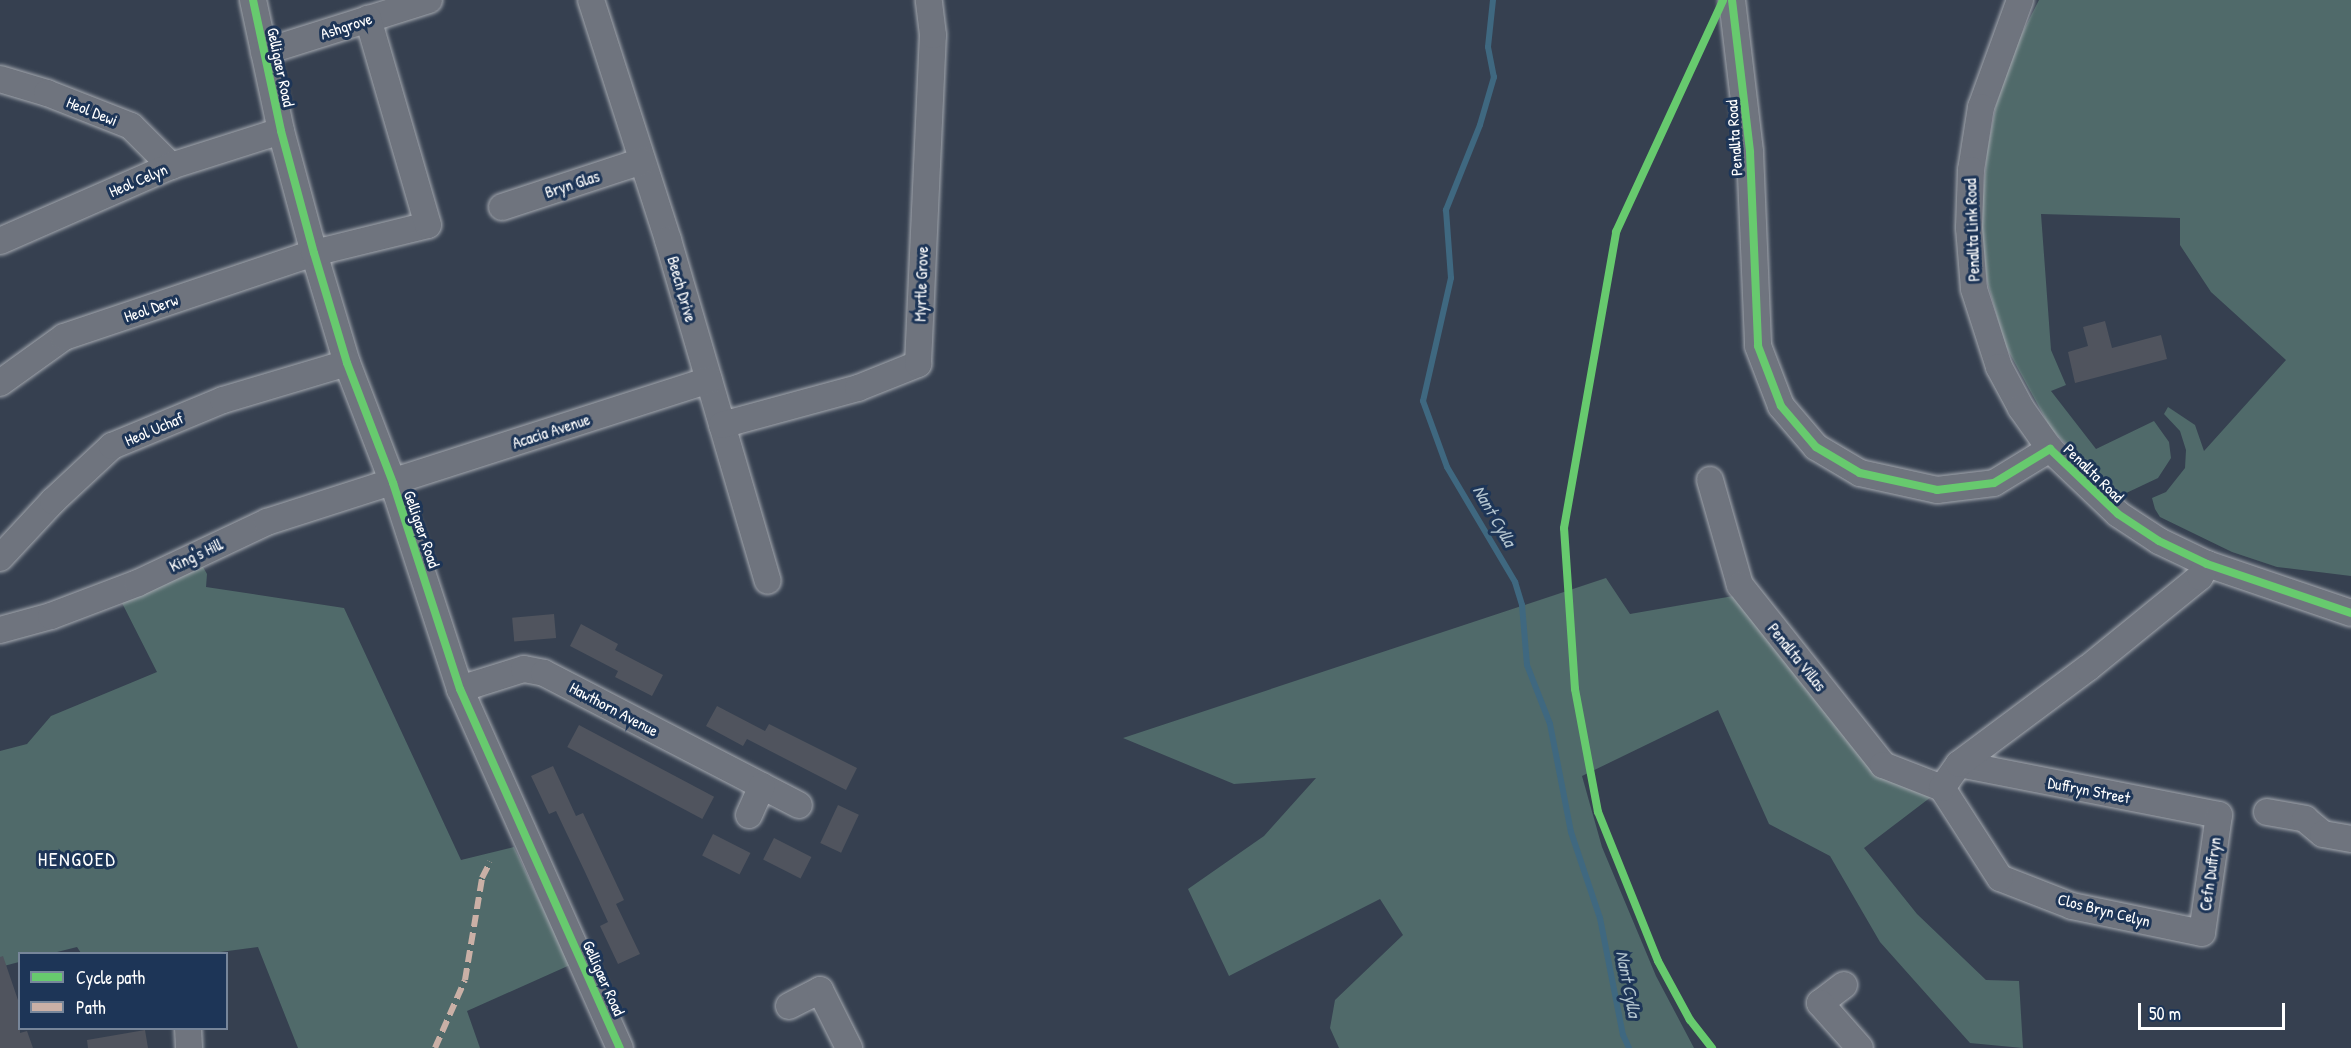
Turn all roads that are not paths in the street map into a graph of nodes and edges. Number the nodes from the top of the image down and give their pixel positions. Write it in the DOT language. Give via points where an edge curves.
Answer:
graph roads {
  1 [pos="253,0"];
  2 [pos="429,0"];
  3 [pos="591,0"];
  4 [pos="929,0"];
  5 [pos="1731,0"];
  6 [pos="2020,0"];
  7 [pos="368,19"];
  8 [pos="264,52"];
  9 [pos="1,80"];
  10 [pos="281,131"];
  11 [pos="642,161"];
  12 [pos="171,166"];
  13 [pos="502,207"];
  14 [pos="0,241"];
  15 [pos="314,253"];
  16 [pos="347,363"];
  17 [pos="709,380"];
  18 [pos="0,383"];
  19 [pos="722,425"];
  20 [pos="2050,449"];
  21 [pos="1710,480"];
  22 [pos="393,483"];
  23 [pos="0,558"];
  24 [pos="2207,564"];
  25 [pos="768,581"];
  26 [pos="2351,613"];
  27 [pos="0,630"];
  28 [pos="460,689"];
  29 [pos="1959,764"];
  30 [pos="762,786"];
  31 [pos="1942,788"];
  32 [pos="799,805"];
  33 [pos="2267,812"];
  34 [pos="749,815"];
  35 [pos="2219,815"];
  36 [pos="2351,838"];
  37 [pos="2202,933"];
  38 [pos="1844,985"];
  39 [pos="789,1006"];
  40 [pos="188,1030"];
  41 [pos="189,1048"];
  42 [pos="620,1048"];
  43 [pos="849,1048"];
  44 [pos="1860,1048"];
  1 -- 8 [label="street, Gelligaer Road"];
  2 -- 7 [label="street, Ashgrove"];
  3 -- 11 [label="street, Beech Drive"];
  4 -- 19 [label="street, Myrtle Grove" via="933,34 918,364 858,388"];
  5 -- 20 [label="street, Penallta Road" via="1750,153 1758,346 1781,406 1803,435 1837,463 1860,473 1936,490 1994,483"];
  6 -- 20 [label="street, Penallta Link Road" via="1981,107 1971,170 1969,228 1974,288 1999,367"];
  7 -- 8 [label="street, Ashgrove"];
  7 -- 15 [label="street, Heol Derw" via="428,225"];
  8 -- 10 [label="street, Gelligaer Road"];
  9 -- 12 [label="street, Heol Dewi" via="131,126"];
  10 -- 12 [label="street, Heol Celyn"];
  10 -- 15 [label="street, Gelligaer Road"];
  11 -- 13 [label="street, Bryn Glas"];
  11 -- 17 [label="street, Beech Drive"];
  12 -- 14 [label="street, Heol Celyn"];
  15 -- 16 [label="street, Gelligaer Road"];
  15 -- 18 [label="street, Heol Derw" via="64,338"];
  16 -- 22 [label="street, Gelligaer Road"];
  16 -- 23 [label="street, Heol Uchaf" via="223,400 112,446 52,501"];
  17 -- 19 [label="street, Beech Drive"];
  17 -- 22 [label="street, Acacia Avenue"];
  19 -- 25 [label="street, Beech Drive"];
  20 -- 24 [label="street, Penallta Road" via="2118,514 2159,541"];
  21 -- 31 [label="street, Penallta Villas" via="1740,585 1883,765"];
  22 -- 27 [label="street, King's Hill" via="267,522 138,582 51,616"];
  22 -- 28 [label="street, Gelligaer Road"];
  24 -- 26 [label="street, Penallta Road"];
  24 -- 29 [label="street" via="2200,577 2088,668"];
  28 -- 30 [label="street, Hawthorn Avenue" via="524,669 544,673"];
  28 -- 42 [label="street, Gelligaer Road"];
  29 -- 31 [label="street"];
  29 -- 35 [label="street, Duffryn Street"];
  30 -- 32 [label="street, Hawthorn Avenue"];
  30 -- 34 [label="street"];
  31 -- 37 [label="street, Clos Bryn Celyn" via="2000,878 2072,906"];
  33 -- 36 [label="street" via="2305,819 2323,834"];
  35 -- 37 [label="street, Cefn Duffryn"];
  38 -- 44 [label="street" via="1820,1003"];
  39 -- 43 [label="street" via="820,990"];
  40 -- 41 [label="street"];
}
